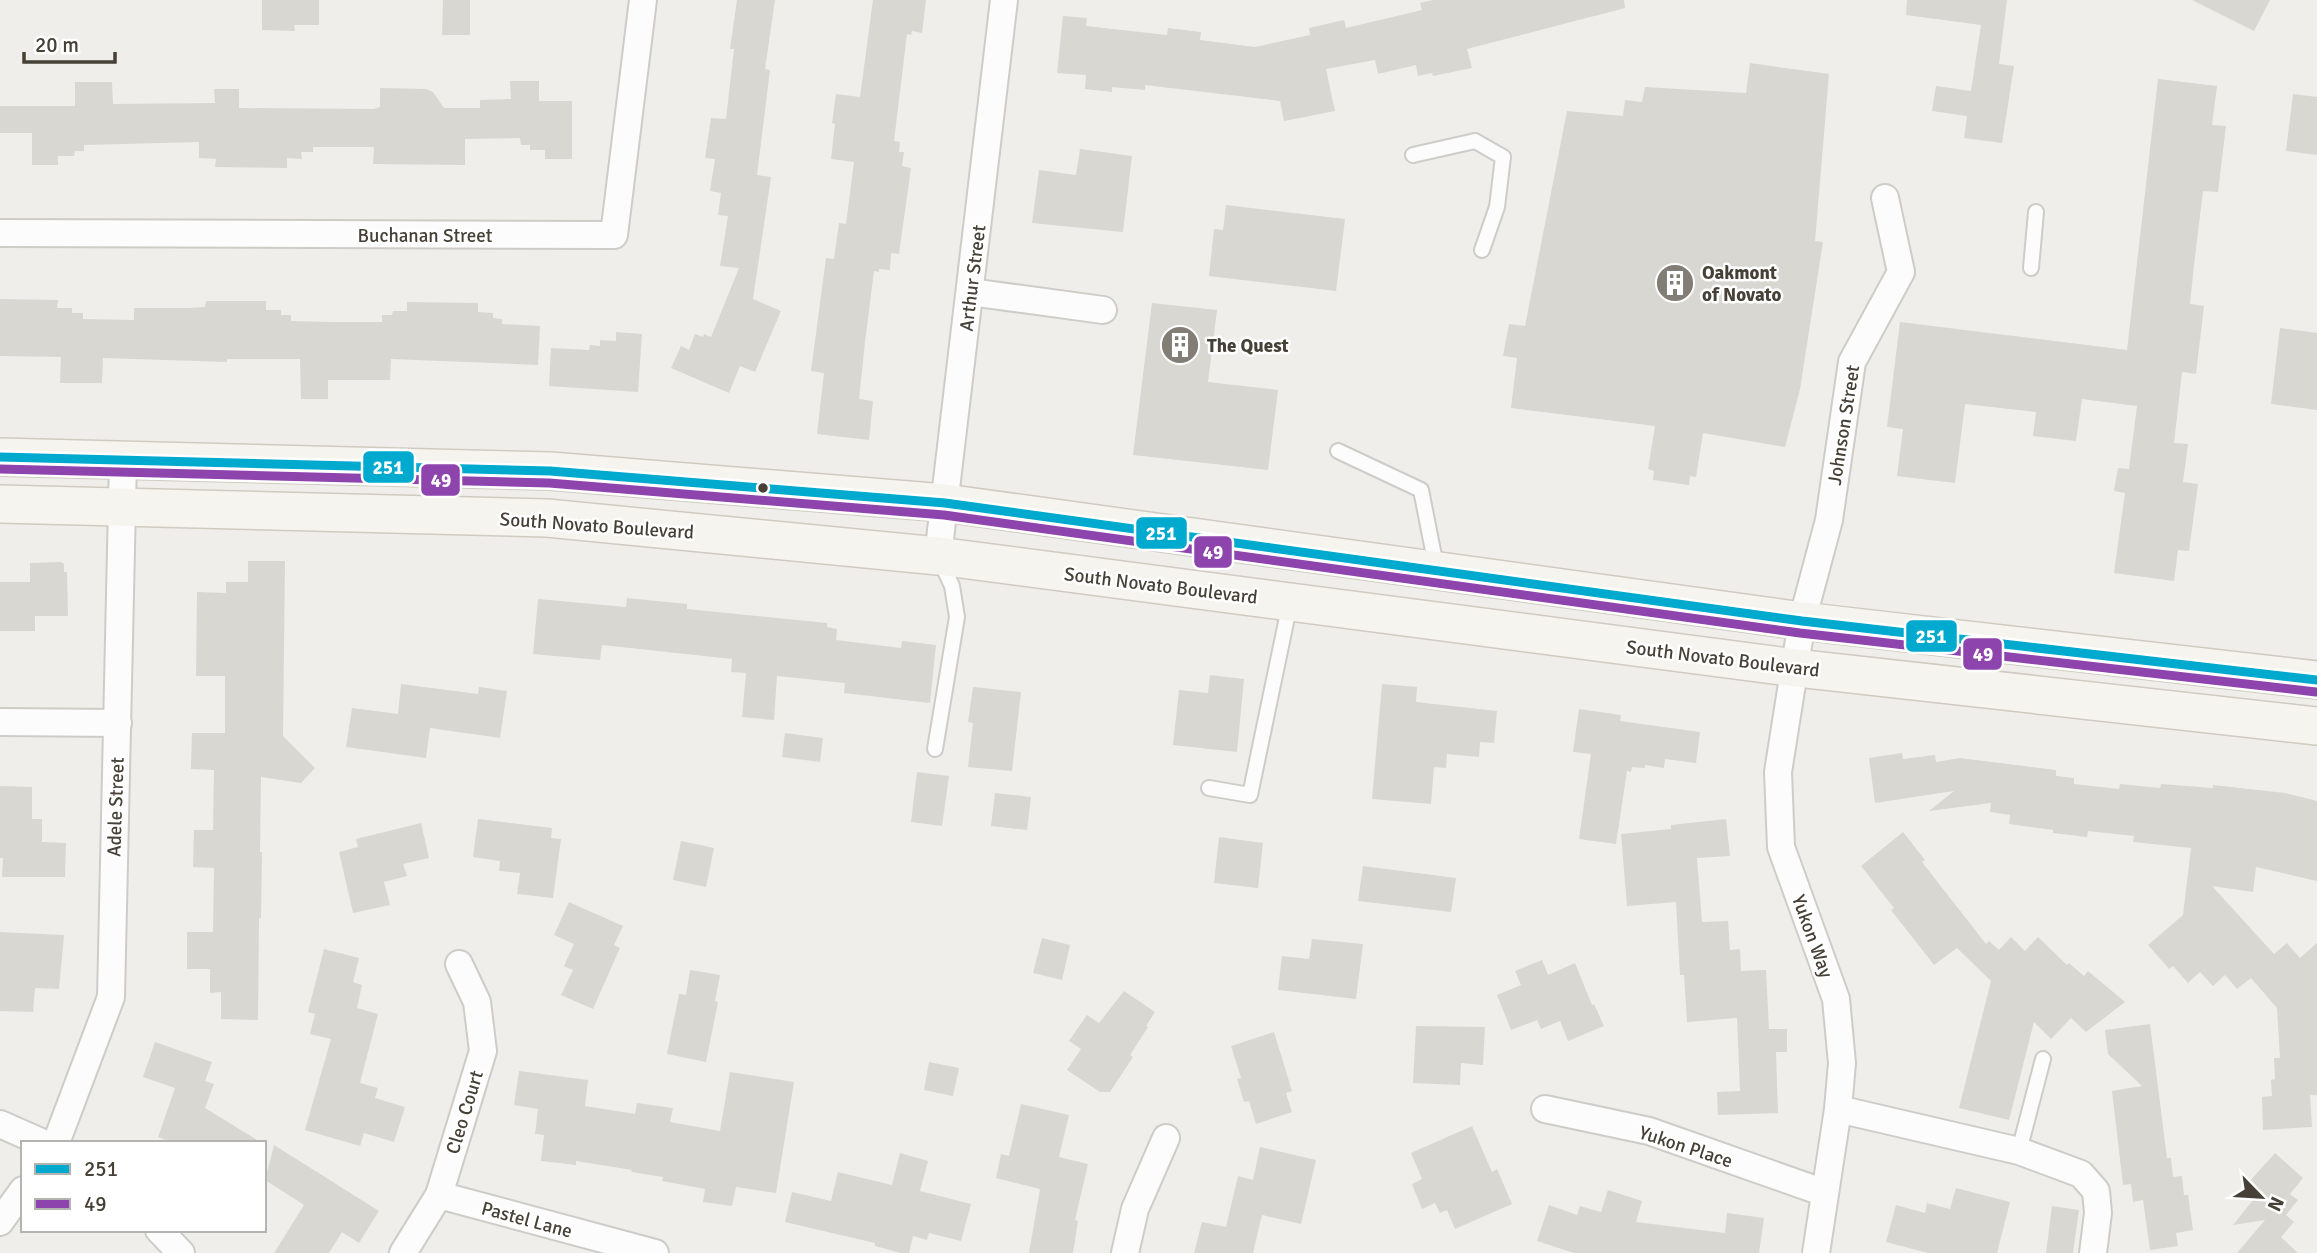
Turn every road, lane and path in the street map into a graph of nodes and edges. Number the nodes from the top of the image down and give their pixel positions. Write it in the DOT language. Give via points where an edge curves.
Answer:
graph roads {
  1 [pos="643,0"];
  2 [pos="1003,0"];
  3 [pos="1413,155"];
  4 [pos="1885,198"];
  5 [pos="2036,212"];
  6 [pos="0,233"];
  7 [pos="1482,250"];
  8 [pos="2031,268"];
  9 [pos="970,292"];
  10 [pos="1103,310"];
  11 [pos="1338,451"];
  12 [pos="0,457"];
  13 [pos="123,460"];
  14 [pos="945,503"];
  15 [pos="0,504"];
  16 [pos="121,508"];
  17 [pos="938,556"];
  18 [pos="1437,571"];
  19 [pos="1290,602"];
  20 [pos="1801,621"];
  21 [pos="1796,668"];
  22 [pos="2317,680"];
  23 [pos="0,722"];
  24 [pos="118,723"];
  25 [pos="2317,726"];
  26 [pos="935,749"];
  27 [pos="1209,788"];
  28 [pos="459,964"];
  29 [pos="2043,1059"];
  30 [pos="1545,1109"];
  31 [pos="1838,1109"];
  32 [pos="0,1124"];
  33 [pos="1166,1138"];
  34 [pos="38,1141"];
  35 [pos="57,1141"];
  36 [pos="2019,1151"];
  37 [pos="21,1193"];
  38 [pos="1825,1193"];
  39 [pos="439,1195"];
  40 [pos="0,1222"];
  41 [pos="161,1232"];
  42 [pos="181,1253"];
  43 [pos="403,1253"];
  44 [pos="655,1253"];
  45 [pos="1125,1253"];
  46 [pos="1816,1253"];
  47 [pos="2093,1253"];
  1 -- 6 [label="street, Buchanan Street" via="614,235"];
  2 -- 9 [label="street, Arthur Street"];
  3 -- 7 [label="lane" via="1475,141 1503,158 1497,207"];
  4 -- 20 [label="street, Johnson Street" via="1901,272 1852,362 1829,520"];
  5 -- 8 [label="lane"];
  9 -- 10 [label="street"];
  9 -- 14 [label="street, Arthur Street"];
  11 -- 18 [label="lane" via="1421,490"];
  12 -- 13 [label="main road"];
  13 -- 14 [label="main road" via="550,471"];
  13 -- 16 [label="street, Adele Street"];
  14 -- 17 [label="street, Arthur Street"];
  14 -- 18 [label="main road"];
  15 -- 16 [label="main road, South Novato Boulevard"];
  16 -- 17 [label="main road, South Novato Boulevard" via="547,518"];
  16 -- 24 [label="street, Adele Street"];
  17 -- 19 [label="main road, South Novato Boulevard"];
  17 -- 26 [label="lane" via="952,586 957,617"];
  18 -- 20 [label="main road"];
  19 -- 21 [label="main road, South Novato Boulevard"];
  19 -- 27 [label="lane" via="1250,795"];
  20 -- 21 [label="street, Yukon Way"];
  20 -- 22 [label="main road"];
  21 -- 25 [label="main road, South Novato Boulevard"];
  21 -- 31 [label="street, Yukon Way" via="1778,772 1781,847 1836,999 1842,1063"];
  23 -- 24 [label="street"];
  24 -- 35 [label="street, Adele Street" via="111,998"];
  28 -- 39 [label="street, Cleo Court" via="477,1002 483,1051"];
  29 -- 36 [label="lane"];
  30 -- 38 [label="street, Yukon Place" via="1649,1131"];
  31 -- 36 [label="street"];
  31 -- 38 [label="street, Yukon Way"];
  32 -- 34 [label="street"];
  33 -- 45 [label="street" via="1135,1209"];
  36 -- 47 [label="street" via="2081,1174 2096,1191"];
  37 -- 40 [label="street"];
  38 -- 46 [label="street, Yukon Way"];
  39 -- 43 [label="street, Cleo Court"];
  39 -- 44 [label="street, Pastel Lane"];
  41 -- 42 [label="street"];
}
